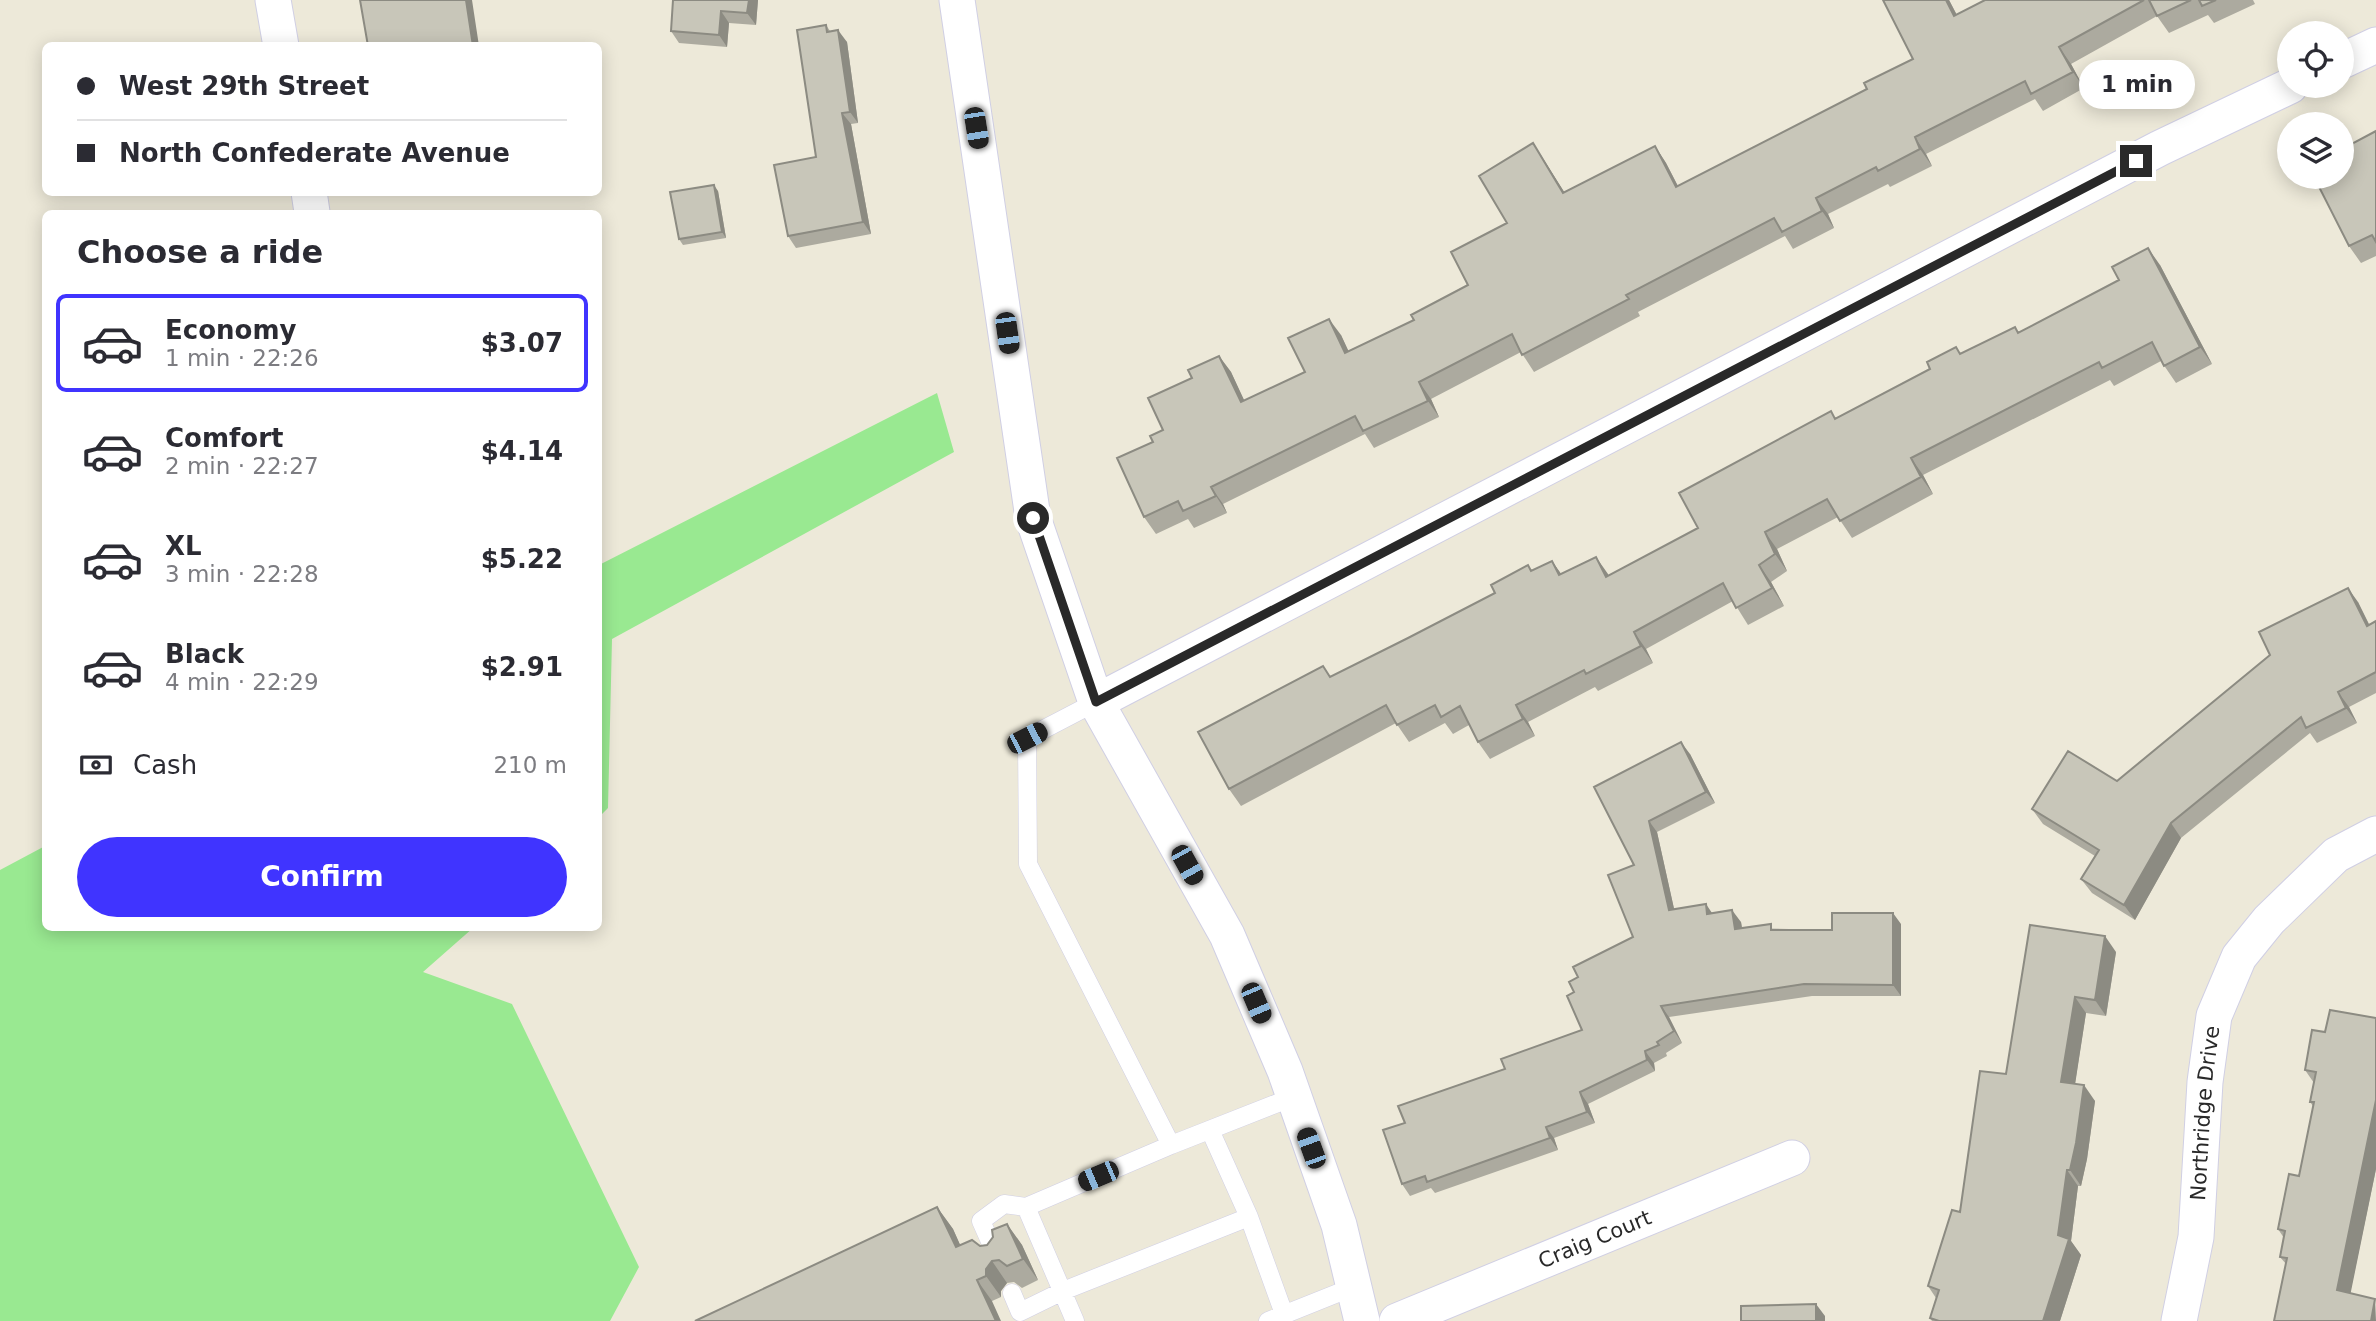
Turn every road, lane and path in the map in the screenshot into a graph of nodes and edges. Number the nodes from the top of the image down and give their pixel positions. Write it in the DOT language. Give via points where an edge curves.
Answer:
graph roads {
  1 [pos="273,0"];
  2 [pos="957,0"];
  3 [pos="280,42"];
  4 [pos="2376,45"];
  5 [pos="2354,55"];
  6 [pos="2277,92"];
  7 [pos="1096,702"];
  8 [pos="2376,834"];
  9 [pos="1293,1097"];
  10 [pos="1210,1130"];
  11 [pos="1171,1145"];
  12 [pos="1792,1158"];
  13 [pos="1026,1207"];
  14 [pos="1249,1217"];
  15 [pos="997,1257"];
  16 [pos="1353,1287"];
  17 [pos="1063,1291"];
  18 [pos="1012,1293"];
  19 [pos="1276,1318"];
  20 [pos="1075,1321"];
  21 [pos="1362,1321"];
  22 [pos="1397,1321"];
  23 [pos="2179,1321"];
  1 -- 3 [label="street"];
  2 -- 7 [label="street" via="1033,518"];
  4 -- 5 [label="street"];
  6 -- 7 [label="street" via="2148,154"];
  7 -- 9 [label="street" via="1227,935 1286,1070"];
  7 -- 11 [label="lane" via="1027,738 1028,864"];
  8 -- 23 [label="street, Northridge Drive" via="2336,855 2269,920 2239,957 2214,1016 2205,1082 2196,1237"];
  9 -- 10 [label="lane"];
  9 -- 16 [label="street" via="1339,1225"];
  10 -- 11 [label="lane"];
  10 -- 14 [label="lane"];
  11 -- 13 [label="lane"];
  12 -- 22 [label="street, Craig Court"];
  13 -- 15 [label="lane" via="1004,1204 981,1221"];
  13 -- 17 [label="lane"];
  14 -- 17 [label="lane"];
  14 -- 19 [label="lane"];
  16 -- 19 [label="lane"];
  16 -- 21 [label="street"];
  17 -- 18 [label="lane" via="1020,1312"];
  17 -- 20 [label="lane"];
}
